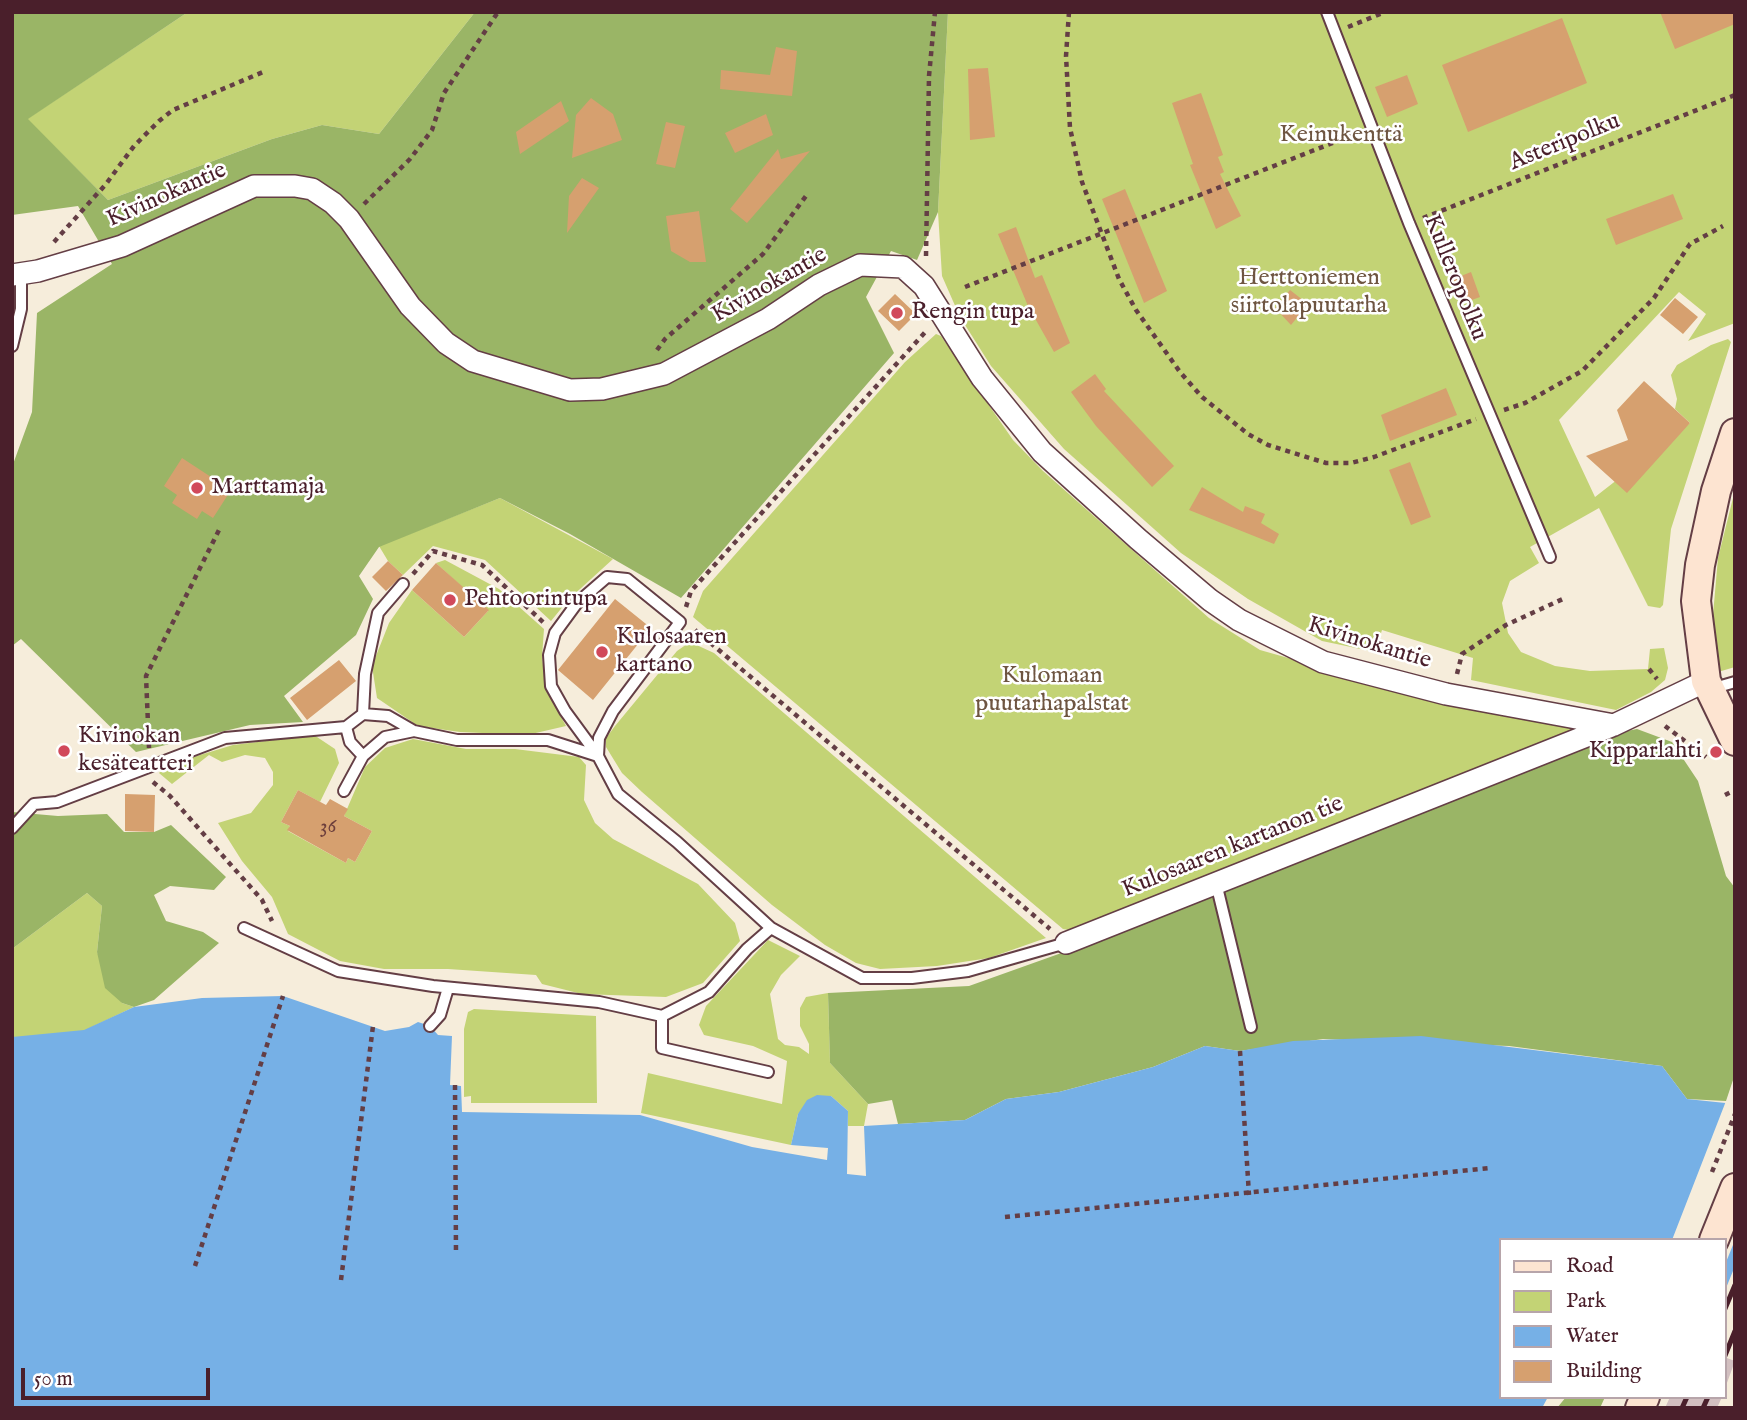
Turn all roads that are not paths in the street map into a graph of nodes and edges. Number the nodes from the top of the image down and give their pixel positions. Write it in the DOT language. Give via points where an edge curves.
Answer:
graph roads {
  1 [pos="1327,12"];
  2 [pos="17,275"];
  3 [pos="16,310"];
  4 [pos="12,346"];
  5 [pos="1735,433"];
  6 [pos="1550,556"];
  7 [pos="404,584"];
  8 [pos="1716,684"];
  9 [pos="363,714"];
  10 [pos="1622,721"];
  11 [pos="346,727"];
  12 [pos="414,731"];
  13 [pos="1735,741"];
  14 [pos="363,756"];
  15 [pos="598,756"];
  16 [pos="344,791"];
  17 [pos="12,828"];
  18 [pos="1216,883"];
  19 [pos="244,928"];
  20 [pos="771,928"];
  21 [pos="1066,943"];
  22 [pos="448,988"];
  23 [pos="662,1016"];
  24 [pos="429,1026"];
  25 [pos="1251,1027"];
  26 [pos="768,1072"];
  27 [pos="1735,1188"];
  28 [pos="1718,1229"];
  1 -- 6 [label="lane, Kulleropolku" via="1409,223"];
  2 -- 3 [label="lane"];
  2 -- 10 [label="street, Kivinokantie" via="122,246 254,186 312,189 349,219 410,306 446,343 474,361 570,390 602,389 664,374 860,265 903,267 925,286 982,378 1042,452 1210,600 1270,638 1323,662 1452,695"];
  3 -- 4 [label="lane"];
  5 -- 8 [label="main road" via="1716,491 1696,601"];
  7 -- 9 [label="lane" via="378,613 365,674"];
  8 -- 10 [label="street, Kulosaaren kartanon tie"];
  8 -- 13 [label="main road"];
  9 -- 11 [label="lane"];
  9 -- 12 [label="lane" via="388,716"];
  10 -- 18 [label="street, Kulosaaren kartanon tie"];
  11 -- 14 [label="lane" via="350,742"];
  11 -- 17 [label="lane" via="225,738 57,802 34,804"];
  12 -- 14 [label="lane" via="385,737"];
  12 -- 15 [label="lane" via="457,740 548,740"];
  14 -- 16 [label="lane"];
  15 -- 15 [label="lane, Kulosaaren kartanon tie" via="551,686 549,655 555,633 577,603 607,577 627,579 680,622 613,711 599,738"];
  15 -- 20 [label="lane, Kulosaaren kartanon tie" via="618,794"];
  18 -- 21 [label="street, Kulosaaren kartanon tie"];
  18 -- 25 [label="lane"];
  19 -- 22 [label="lane" via="338,971"];
  20 -- 21 [label="lane, Kulosaaren kartanon tie" via="862,978 968,971"];
  20 -- 23 [label="lane" via="709,992"];
  22 -- 23 [label="lane" via="599,1002"];
  22 -- 24 [label="lane" via="440,1016"];
  23 -- 26 [label="lane" via="662,1048"];
  27 -- 28 [label="main road"];
}
